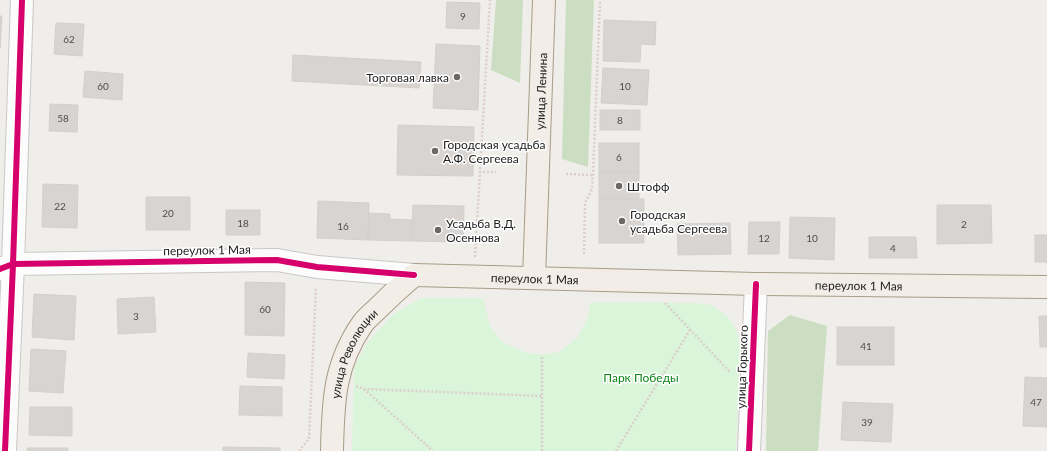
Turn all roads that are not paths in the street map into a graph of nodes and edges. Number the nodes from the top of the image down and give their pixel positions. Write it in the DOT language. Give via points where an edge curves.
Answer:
graph roads {
  1 [pos="22,0"];
  2 [pos="544,0"];
  3 [pos="7,266"];
  4 [pos="414,275"];
  5 [pos="534,278"];
  6 [pos="756,284"];
  7 [pos="1047,287"];
  8 [pos="5,451"];
  9 [pos="332,451"];
  10 [pos="749,451"];
  1 -- 3 [label="street"];
  2 -- 5 [label="main road, улица Ленина"];
  3 -- 4 [label="street, переулок 1 Мая" via="277,260 317,267"];
  3 -- 8 [label="street"];
  4 -- 5 [label="main road, переулок 1 Мая"];
  4 -- 9 [label="main road, улица Революции" via="364,322 345,354 336,381 332,412"];
  5 -- 6 [label="main road, переулок 1 Мая"];
  6 -- 7 [label="main road, переулок 1 Мая"];
  6 -- 10 [label="street, улица Горького"];
}
